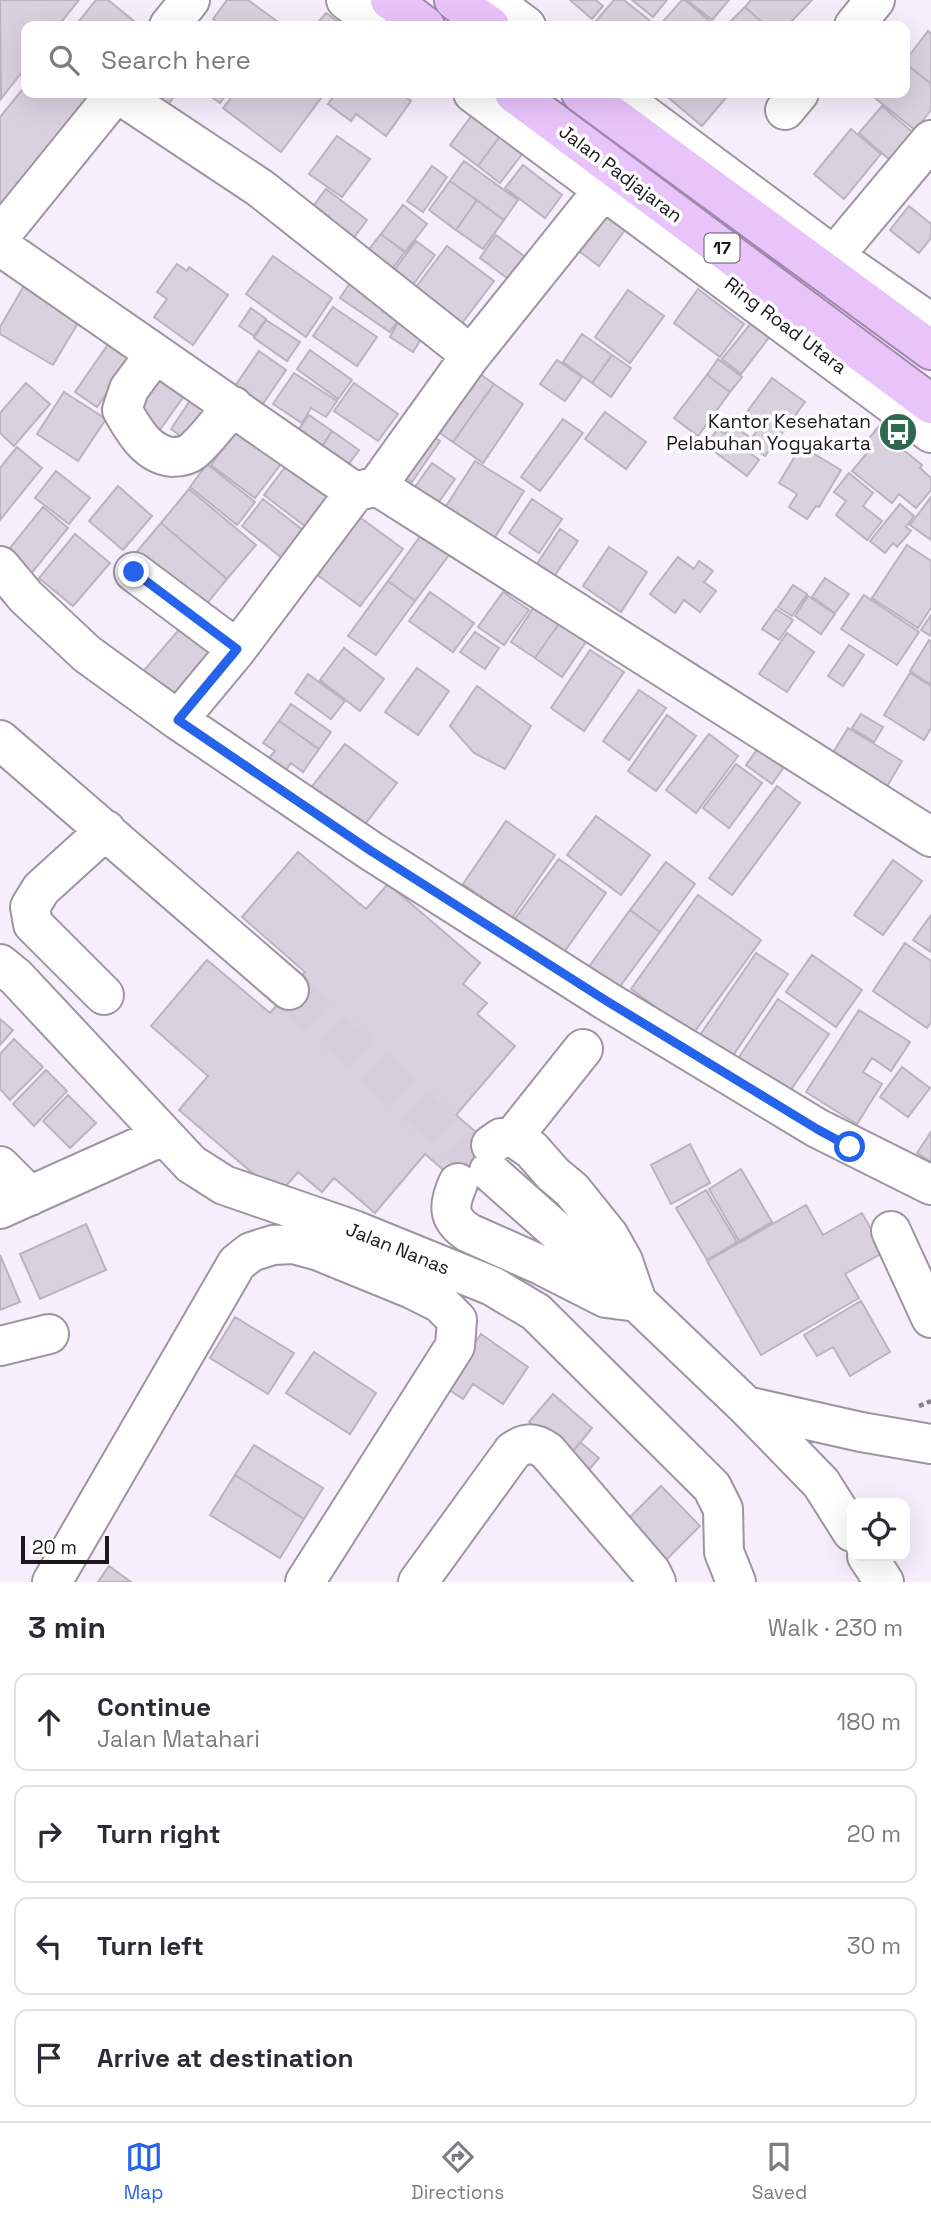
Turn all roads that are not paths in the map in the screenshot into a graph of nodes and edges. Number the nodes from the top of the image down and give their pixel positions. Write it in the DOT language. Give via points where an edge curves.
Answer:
graph roads {
  1 [pos="190,0"];
  2 [pos="454,0"];
  3 [pos="491,0"];
  4 [pos="875,0"];
  5 [pos="373,9"];
  6 [pos="173,21"];
  7 [pos="410,21"];
  8 [pos="483,21"];
  9 [pos="519,21"];
  10 [pos="858,21"];
  11 [pos="113,98"];
  12 [pos="125,98"];
  13 [pos="480,98"];
  14 [pos="521,98"];
  15 [pos="588,98"];
  16 [pos="622,98"];
  17 [pos="931,140"];
  18 [pos="604,189"];
  19 [pos="0,236"];
  20 [pos="0,246"];
  21 [pos="834,256"];
  22 [pos="931,323"];
  23 [pos="931,350"];
  24 [pos="155,354"];
  25 [pos="471,355"];
  26 [pos="931,404"];
  27 [pos="233,406"];
  28 [pos="931,433"];
  29 [pos="366,489"];
  30 [pos="0,566"];
  31 [pos="134,572"];
  32 [pos="237,649"];
  33 [pos="178,720"];
  34 [pos="0,740"];
  35 [pos="106,830"];
  36 [pos="931,837"];
  37 [pos="0,964"];
  38 [pos="289,990"];
  39 [pos="104,995"];
  40 [pos="583,1049"];
  41 [pos="163,1136"];
  42 [pos="488,1159"];
  43 [pos="0,1166"];
  44 [pos="931,1185"];
  45 [pos="15,1203"];
  46 [pos="891,1231"];
  47 [pos="637,1302"];
  48 [pos="931,1318"];
  49 [pos="48,1334"];
  50 [pos="0,1346"];
  51 [pos="746,1406"];
  52 [pos="931,1444"];
  53 [pos="847,1524"];
  54 [pos="870,1561"];
  55 [pos="52,1582"];
  56 [pos="304,1582"];
  57 [pos="418,1582"];
  58 [pos="656,1582"];
  59 [pos="736,1582"];
  60 [pos="884,1582"];
  1 -- 6 [label="street"];
  2 -- 8 [label="highway"];
  3 -- 9 [label="street"];
  4 -- 10 [label="street"];
  5 -- 7 [label="highway"];
  11 -- 19 [label="street"];
  12 -- 25 [label="street" via="260,188"];
  13 -- 18 [label="street, Ring Road Utara"];
  14 -- 26 [label="highway, Jalan Padjajaran / 17"];
  15 -- 23 [label="highway, Jalan Padjajaran / 17"];
  16 -- 21 [label="street"];
  17 -- 21 [label="street"];
  18 -- 25 [label="street"];
  18 -- 28 [label="street, Ring Road Utara"];
  20 -- 24 [label="street"];
  21 -- 22 [label="street"];
  24 -- 27 [label="street"];
  24 -- 27 [label="street" via="129,389 122,410 151,449 167,456 191,453"];
  25 -- 29 [label="street"];
  27 -- 29 [label="street"];
  29 -- 32 [label="street"];
  29 -- 36 [label="street"];
  30 -- 33 [label="street" via="87,654"];
  31 -- 32 [label="street"];
  32 -- 33 [label="street"];
  33 -- 44 [label="street" via="371,851 605,1000 817,1129"];
  34 -- 35 [label="street"];
  35 -- 38 [label="street"];
  35 -- 39 [label="street" via="41,889 30,907 33,924"];
  37 -- 41 [label="street, Jalan Nanas"];
  40 -- 42 [label="street"];
  41 -- 45 [label="street"];
  41 -- 59 [label="street, Jalan Nanas" via="191,1164 224,1185 354,1230 480,1281 536,1312 712,1487 723,1509 723,1552"];
  42 -- 47 [label="street" via="533,1150 603,1227 623,1261"];
  42 -- 47 [label="street" via="450,1203 458,1226 606,1298"];
  43 -- 45 [label="street"];
  46 -- 48 [label="street"];
  47 -- 51 [label="street"];
  49 -- 50 [label="street"];
  51 -- 52 [label="street"];
  51 -- 53 [label="street" via="821,1483"];
  54 -- 60 [label="street"];
  55 -- 56 [label="street" via="237,1263 251,1252 293,1244 412,1289 440,1303 457,1320 455,1346"];
  57 -- 58 [label="street" via="523,1443 547,1451"];
}
